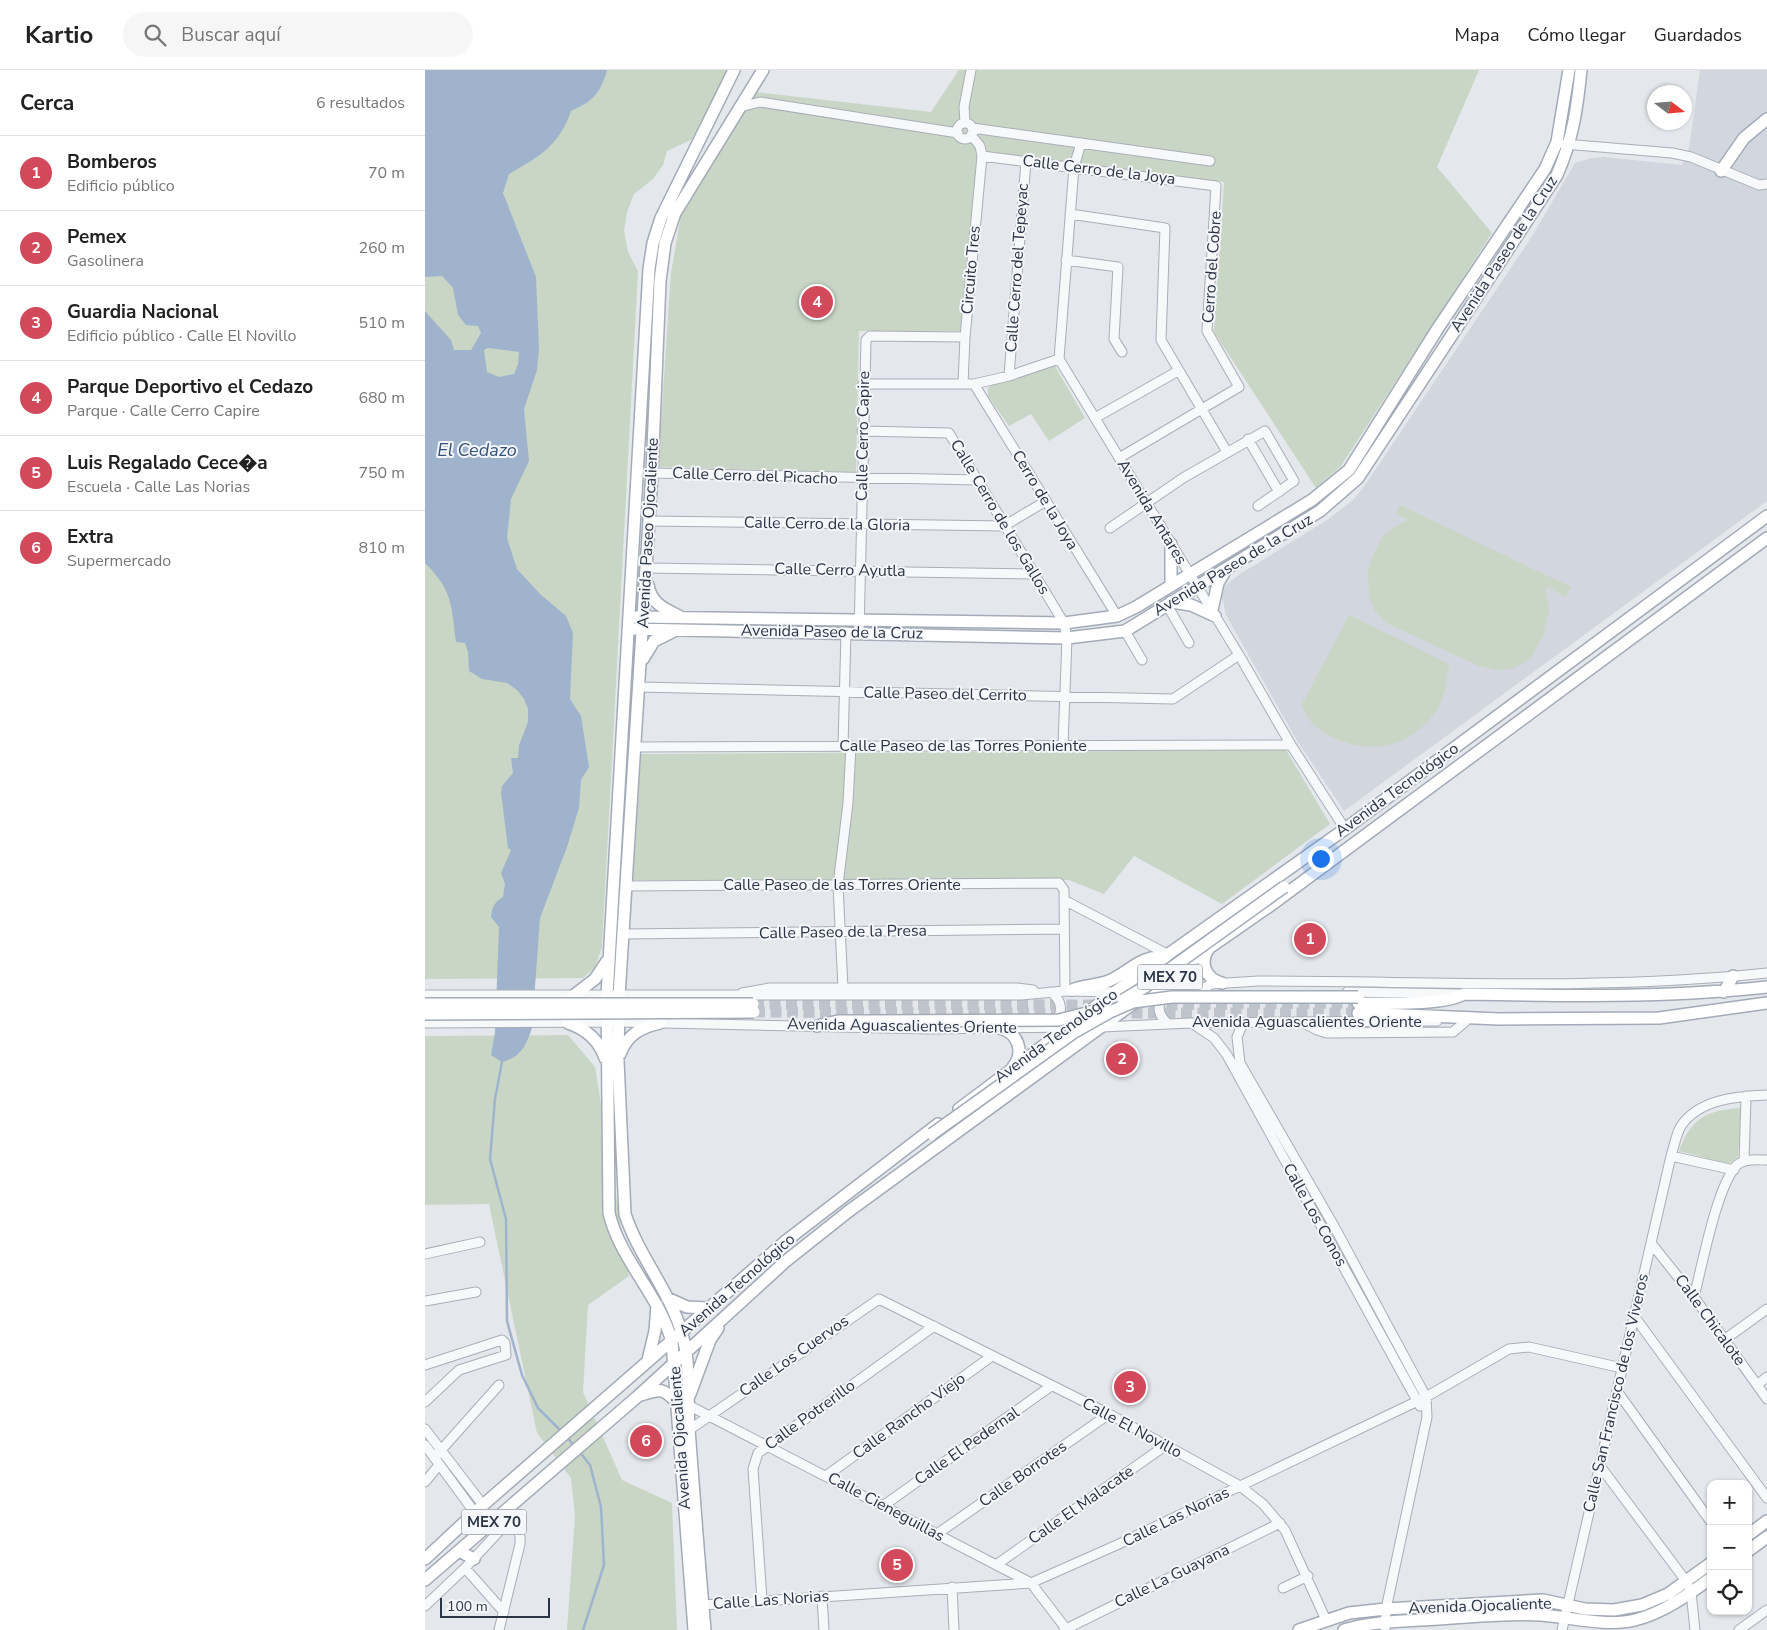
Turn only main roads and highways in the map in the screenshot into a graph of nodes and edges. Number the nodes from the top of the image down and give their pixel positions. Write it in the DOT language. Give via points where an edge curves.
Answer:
graph roads {
  1 [pos="734,70"];
  2 [pos="763,70"];
  3 [pos="1569,70"];
  4 [pos="1581,70"];
  5 [pos="1767,119"];
  6 [pos="1721,171"];
  7 [pos="1767,516"];
  8 [pos="1767,538"];
  9 [pos="1171,544"];
  10 [pos="1228,566"];
  11 [pos="646,570"];
  12 [pos="1171,586"];
  13 [pos="1169,604"];
  14 [pos="629,616"];
  15 [pos="643,617"];
  16 [pos="679,623"];
  17 [pos="628,629"];
  18 [pos="642,629"];
  19 [pos="640,667"];
  20 [pos="1339,854"];
  21 [pos="1209,948"];
  22 [pos="609,952"];
  23 [pos="1167,956"];
  24 [pos="1733,976"];
  25 [pos="1222,983"];
  26 [pos="1767,987"];
  27 [pos="1069,990"];
  28 [pos="1724,992"];
  29 [pos="1398,994"];
  30 [pos="567,996"];
  31 [pos="1767,1003"];
  32 [pos="425,1004"];
  33 [pos="1358,1004"];
  34 [pos="425,1014"];
  35 [pos="612,1022"];
  36 [pos="564,1023"];
  37 [pos="660,1023"];
  38 [pos="817,1026"];
  39 [pos="999,1028"];
  40 [pos="613,1063"];
  41 [pos="1013,1068"];
  42 [pos="901,1152"];
  43 [pos="662,1301"];
  44 [pos="708,1308"];
  45 [pos="725,1316"];
  46 [pos="682,1333"];
  47 [pos="672,1342"];
  48 [pos="686,1352"];
  49 [pos="647,1360"];
  50 [pos="674,1362"];
  51 [pos="637,1397"];
  52 [pos="684,1403"];
  53 [pos="509,1509"];
  54 [pos="1767,1521"];
  55 [pos="505,1525"];
  56 [pos="1752,1532"];
  57 [pos="1767,1537"];
  58 [pos="1752,1548"];
  59 [pos="459,1551"];
  60 [pos="426,1557"];
  61 [pos="474,1559"];
  62 [pos="1707,1566"];
  63 [pos="425,1580"];
  64 [pos="1707,1581"];
  65 [pos="1580,1624"];
  66 [pos="1637,1625"];
  67 [pos="1385,1626"];
  68 [pos="694,1630"];
  69 [pos="705,1630"];
  70 [pos="1299,1630"];
  71 [pos="1344,1630"];
  1 -- 14 [label="main road, Avenida Paseo Ojocaliente" via="661,218 653,243"];
  2 -- 11 [label="main road, Avenida Paseo Ojocaliente" via="675,213 665,243 660,281"];
  3 -- 12 [label="main road, Avenida Paseo de la Cruz" via="1557,142 1545,169 1433,336 1349,470 1312,500"];
  4 -- 10 [label="main road, Avenida Paseo de la Cruz" via="1570,145 1557,175 1358,478 1320,511"];
  5 -- 6 [label="main road" via="1744,138"];
  7 -- 23 [label="main road, Avenida Tecnológico / MEX 70" via="1345,829"];
  8 -- 20 [label="main road, Avenida Tecnológico / MEX 70"];
  9 -- 12 [label="main road"];
  10 -- 13 [label="main road, Avenida Paseo de la Cruz"];
  10 -- 13 [label="main road" via="1218,583 1213,613 1191,604"];
  11 -- 15 [label="main road, Avenida Paseo Ojocaliente"];
  11 -- 16 [label="main road" via="653,600"];
  12 -- 16 [label="main road, Avenida Paseo de la Cruz" via="1117,616 1065,623 859,620"];
  13 -- 16 [label="main road, Avenida Paseo de la Cruz" via="1125,630 1067,638 859,633"];
  14 -- 15 [label="main road, Avenida Paseo de la Cruz"];
  14 -- 17 [label="main road, Avenida Paseo Ojocaliente"];
  15 -- 16 [label="main road, Avenida Paseo de la Cruz"];
  15 -- 18 [label="main road, Avenida Paseo Ojocaliente"];
  16 -- 18 [label="main road, Avenida Paseo de la Cruz"];
  16 -- 19 [label="main road" via="649,646"];
  17 -- 18 [label="main road, Avenida Paseo de la Cruz"];
  17 -- 22 [label="main road, Avenida Paseo Ojocaliente"];
  18 -- 19 [label="main road, Avenida Paseo Ojocaliente"];
  19 -- 35 [label="main road, Avenida Paseo Ojocaliente" via="619,996"];
  20 -- 21 [label="main road, Avenida Tecnológico / MEX 70"];
  20 -- 38 [label="main road, bridge" via="1329,855 1141,990 1099,1010 1059,1020 838,1021"];
  21 -- 25 [label="main road" via="1205,969 1210,977"];
  21 -- 45 [label="main road, Avenida Tecnológico / MEX 70" via="849,1211 786,1261"];
  22 -- 30 [label="main road" via="600,975"];
  22 -- 35 [label="main road, Avenida Paseo Ojocaliente" via="607,996"];
  23 -- 27 [label="main road" via="1143,960 1111,980"];
  23 -- 41 [label="main road, Avenida Tecnológico / MEX 70"];
  24 -- 28 [label="main road"];
  26 -- 28 [label="main road, Avenida Aguascalientes Oriente"];
  28 -- 33 [label="main road, Avenida Aguascalientes Oriente" via="1585,996 1460,994 1457,998 1421,1002"];
  29 -- 33 [label="main road"];
  31 -- 33 [label="main road, Avenida Aguascalientes Oriente" via="1659,1018 1499,1019"];
  32 -- 34 [label="main road, bridge" via="753,1008"];
  33 -- 42 [label="main road, bridge" via="1172,997 1133,1002 1073,1033 932,1134"];
  35 -- 40 [label="main road, Avenida Ojocaliente"];
  36 -- 40 [label="main road" via="581,1028"];
  37 -- 40 [label="main road" via="632,1035"];
  39 -- 41 [label="main road" via="1012,1034 1019,1046"];
  40 -- 43 [label="main road, Avenida Ojocaliente" via="625,1214 632,1238"];
  40 -- 43 [label="main road, Avenida Ojocaliente" via="609,1212 621,1248"];
  41 -- 42 [label="main road, Avenida Tecnológico / MEX 70"];
  42 -- 44 [label="main road, Avenida Tecnológico / MEX 70" via="787,1240"];
  43 -- 44 [label="main road"];
  43 -- 46 [label="main road, Avenida Ojocaliente"];
  43 -- 47 [label="main road, Avenida Ojocaliente"];
  43 -- 49 [label="main road"];
  44 -- 46 [label="main road, Avenida Tecnológico / MEX 70"];
  45 -- 48 [label="main road, Avenida Tecnológico / MEX 70"];
  45 -- 52 [label="main road" via="710,1340"];
  46 -- 47 [label="main road, Avenida Tecnológico / MEX 70"];
  46 -- 48 [label="main road, Avenida Ojocaliente"];
  47 -- 49 [label="main road, Avenida Tecnológico / MEX 70"];
  47 -- 50 [label="main road, Avenida Ojocaliente"];
  48 -- 50 [label="main road, Avenida Tecnológico / MEX 70"];
  48 -- 52 [label="main road, Avenida Ojocaliente"];
  49 -- 60 [label="main road, Avenida Tecnológico / MEX 70"];
  50 -- 51 [label="main road, Avenida Tecnológico / MEX 70"];
  50 -- 52 [label="main road, Avenida Ojocaliente"];
  51 -- 52 [label="main road" via="663,1390"];
  51 -- 53 [label="main road, Avenida Tecnológico / MEX 70"];
  52 -- 68 [label="main road, Avenida Ojocaliente"];
  52 -- 69 [label="main road, Avenida Ojocaliente"];
  53 -- 55 [label="main road"];
  53 -- 59 [label="main road, Avenida Tecnológico / MEX 70"];
  54 -- 56 [label="main road"];
  57 -- 58 [label="main road"];
  59 -- 61 [label="main road"];
  59 -- 63 [label="main road, Avenida Tecnológico / MEX 70"];
  62 -- 70 [label="main road, Avenida Ojocaliente" via="1668,1594 1642,1605 1614,1610 1543,1600 1385,1609 1349,1613"];
  64 -- 66 [label="main road, Avenida Ojocaliente"];
  65 -- 66 [label="main road, Avenida Ojocaliente"];
  65 -- 67 [label="main road, Avenida Ojocaliente" via="1565,1618 1539,1615 1483,1616"];
  67 -- 71 [label="main road, Avenida Ojocaliente"];
}
